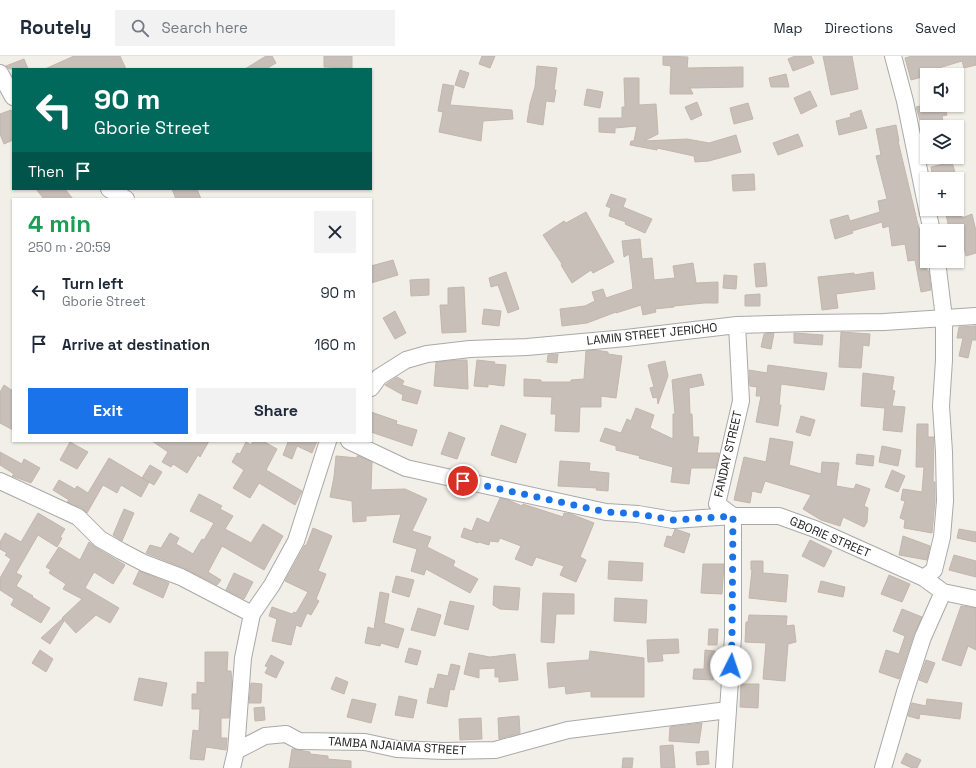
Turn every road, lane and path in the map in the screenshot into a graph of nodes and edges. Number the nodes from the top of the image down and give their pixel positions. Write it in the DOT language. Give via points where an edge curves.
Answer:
graph roads {
  1 [pos="893,56"];
  2 [pos="0,74"];
  3 [pos="12,95"];
  4 [pos="920,175"];
  5 [pos="111,190"];
  6 [pos="124,198"];
  7 [pos="939,268"];
  8 [pos="976,316"];
  9 [pos="944,318"];
  10 [pos="737,326"];
  11 [pos="372,387"];
  12 [pos="328,442"];
  13 [pos="351,442"];
  14 [pos="0,481"];
  15 [pos="733,516"];
  16 [pos="924,578"];
  17 [pos="943,592"];
  18 [pos="976,599"];
  19 [pos="252,614"];
  20 [pos="728,710"];
  21 [pos="236,751"];
  22 [pos="232,768"];
  23 [pos="724,768"];
  24 [pos="883,768"];
  1 -- 4 [label="street"];
  2 -- 3 [label="street"];
  5 -- 6 [label="street"];
  7 -- 9 [label="street"];
  8 -- 9 [label="street, LAMIN STREET JERICHO"];
  9 -- 10 [label="street, LAMIN STREET JERICHO"];
  9 -- 16 [label="street" via="941,406 945,501 942,537 934,570"];
  10 -- 11 [label="street, LAMIN STREET JERICHO" via="426,354 406,360 386,372"];
  10 -- 15 [label="street, FANDAY STREET" via="740,401 717,504"];
  12 -- 19 [label="street" via="296,541 272,585"];
  13 -- 15 [label="street, GBORIE STREET" via="406,468 606,512 673,520"];
  14 -- 19 [label="street" via="78,517 100,539 121,551 181,577"];
  15 -- 16 [label="street, GBORIE STREET" via="779,516 815,529"];
  15 -- 20 [label="street" via="732,637"];
  16 -- 17 [label="street, GBORIE STREET"];
  17 -- 18 [label="street, GBORIE STREET"];
  17 -- 24 [label="street" via="923,637"];
  19 -- 21 [label="street" via="242,658"];
  20 -- 21 [label="street, TAMBA NJAIAMA STREET" via="568,730 495,750 397,749 366,742 299,741 286,734 265,736"];
  20 -- 23 [label="street"];
  21 -- 22 [label="street"];
}
